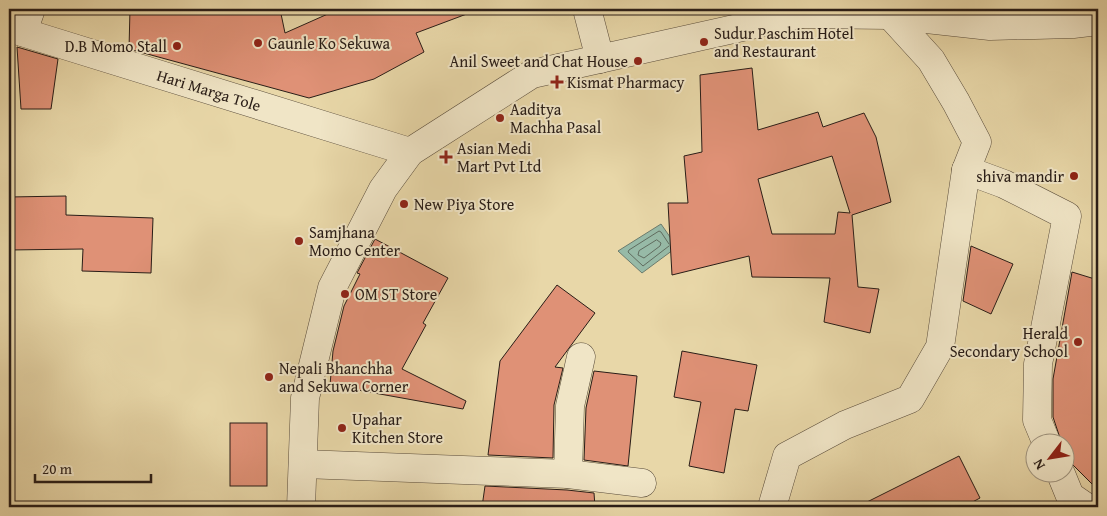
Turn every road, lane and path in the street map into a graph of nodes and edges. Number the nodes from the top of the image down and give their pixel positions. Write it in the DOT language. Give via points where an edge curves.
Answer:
graph roads {
  1 [pos="587,9"];
  2 [pos="802,12"];
  3 [pos="890,15"];
  4 [pos="1098,21"];
  5 [pos="21,23"];
  6 [pos="600,59"];
  7 [pos="410,152"];
  8 [pos="966,170"];
  9 [pos="581,356"];
  10 [pos="1043,434"];
  11 [pos="303,464"];
  12 [pos="568,474"];
  13 [pos="642,483"];
  14 [pos="1065,484"];
  15 [pos="301,507"];
  16 [pos="772,507"];
  17 [pos="1086,507"];
  1 -- 6 [label="street"];
  2 -- 3 [label="street"];
  2 -- 6 [label="street"];
  3 -- 4 [label="street" via="990,26"];
  3 -- 8 [label="street" via="931,60 977,142"];
  5 -- 7 [label="street, Hari Marga Tole"];
  6 -- 7 [label="street" via="532,74"];
  7 -- 11 [label="street" via="383,189 332,288 305,398"];
  8 -- 10 [label="street" via="1004,184 1067,216 1038,364 1037,420"];
  8 -- 16 [label="street" via="940,347 910,399 845,425 787,456"];
  9 -- 12 [label="street" via="570,406"];
  11 -- 12 [label="street"];
  11 -- 15 [label="street"];
  12 -- 13 [label="street"];
  14 -- 17 [label="street" via="1070,496"];
}
